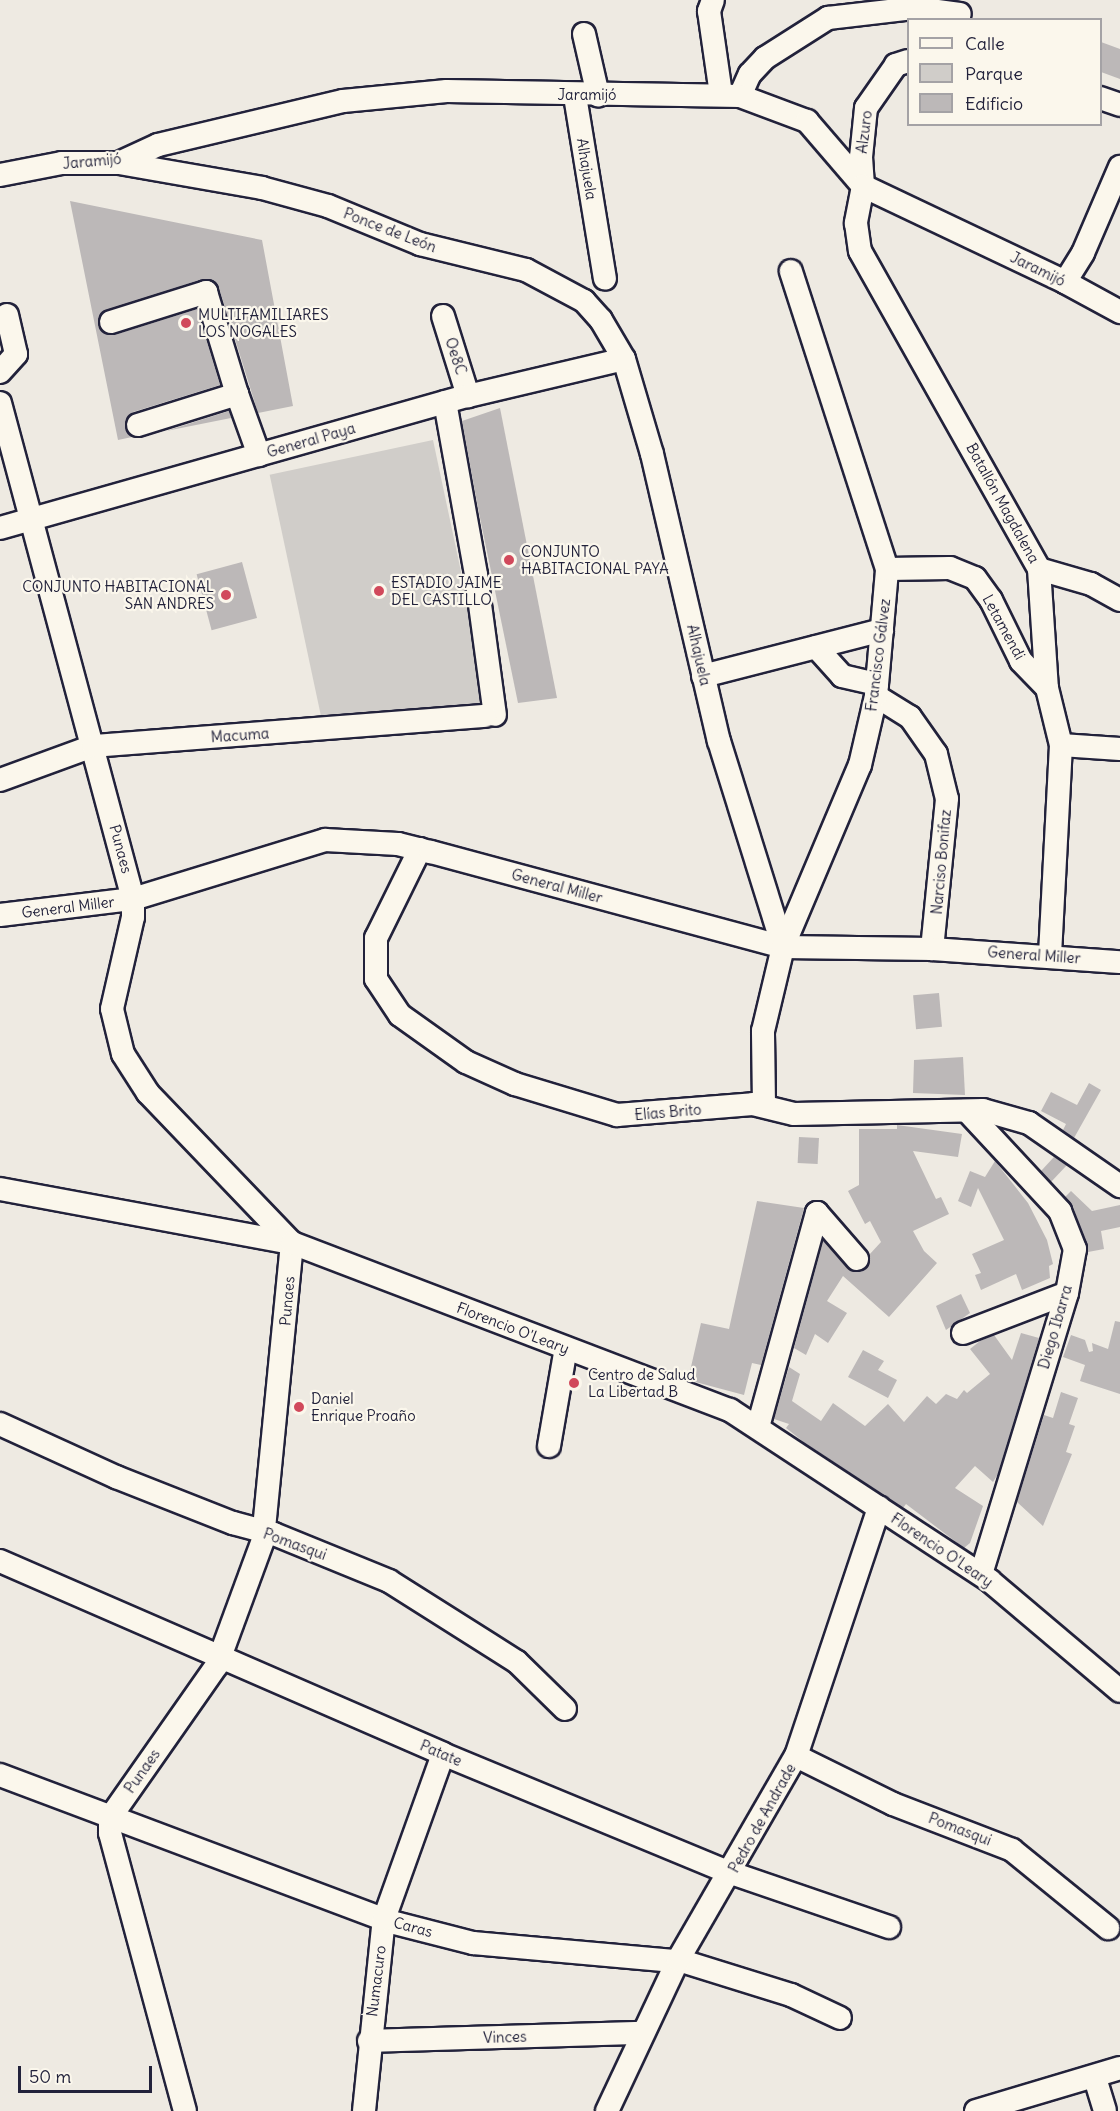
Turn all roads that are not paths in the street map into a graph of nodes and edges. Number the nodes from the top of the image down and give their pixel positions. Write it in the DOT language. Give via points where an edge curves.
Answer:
graph roads {
  1 [pos="713,0"];
  2 [pos="960,14"];
  3 [pos="584,34"];
  4 [pos="907,62"];
  5 [pos="598,95"];
  6 [pos="731,95"];
  7 [pos="575,96"];
  8 [pos="1102,98"];
  9 [pos="1120,105"];
  10 [pos="119,163"];
  11 [pos="1120,166"];
  12 [pos="0,175"];
  13 [pos="863,186"];
  14 [pos="791,272"];
  15 [pos="605,279"];
  16 [pos="1065,282"];
  17 [pos="1120,312"];
  18 [pos="7,315"];
  19 [pos="443,316"];
  20 [pos="111,322"];
  21 [pos="624,359"];
  22 [pos="0,372"];
  23 [pos="237,394"];
  24 [pos="468,396"];
  25 [pos="445,402"];
  26 [pos="0,404"];
  27 [pos="138,425"];
  28 [pos="259,455"];
  29 [pos="32,519"];
  30 [pos="0,528"];
  31 [pos="887,569"];
  32 [pos="1039,569"];
  33 [pos="1120,600"];
  34 [pos="882,630"];
  35 [pos="816,647"];
  36 [pos="704,676"];
  37 [pos="1047,688"];
  38 [pos="876,690"];
  39 [pos="1061,745"];
  40 [pos="93,746"];
  41 [pos="1120,749"];
  42 [pos="0,780"];
  43 [pos="420,849"];
  44 [pos="133,899"];
  45 [pos="0,915"];
  46 [pos="783,947"];
  47 [pos="932,949"];
  48 [pos="1050,955"];
  49 [pos="1120,962"];
  50 [pos="764,1106"];
  51 [pos="967,1111"];
  52 [pos="1120,1186"];
  53 [pos="0,1189"];
  54 [pos="292,1244"];
  55 [pos="857,1259"];
  56 [pos="1067,1293"];
  57 [pos="963,1333"];
  58 [pos="566,1348"];
  59 [pos="0,1424"];
  60 [pos="758,1427"];
  61 [pos="549,1446"];
  62 [pos="879,1508"];
  63 [pos="265,1531"];
  64 [pos="0,1561"];
  65 [pos="981,1574"];
  66 [pos="222,1655"];
  67 [pos="1120,1691"];
  68 [pos="564,1708"];
  69 [pos="443,1754"];
  70 [pos="796,1756"];
  71 [pos="0,1775"];
  72 [pos="110,1818"];
  73 [pos="731,1874"];
  74 [pos="384,1919"];
  75 [pos="889,1927"];
  76 [pos="1108,1928"];
  77 [pos="678,1960"];
  78 [pos="840,2018"];
  79 [pos="641,2033"];
  80 [pos="369,2041"];
  81 [pos="1120,2068"];
  82 [pos="1095,2078"];
  83 [pos="185,2111"];
  84 [pos="364,2111"];
  85 [pos="607,2111"];
  86 [pos="976,2111"];
  87 [pos="1105,2111"];
  1 -- 6 [label="street" via="709,11"];
  2 -- 6 [label="street" via="915,8 828,18 765,58"];
  3 -- 5 [label="street"];
  4 -- 13 [label="street, Alzuro" via="896,65 866,108 861,157"];
  5 -- 6 [label="street, Jaramijó"];
  5 -- 7 [label="street, Jaramijó"];
  6 -- 13 [label="street, Jaramijó" via="807,121"];
  7 -- 10 [label="street, Jaramijó" via="447,91 343,102 158,145"];
  7 -- 15 [label="street, Alhajuela"];
  8 -- 9 [label="street"];
  10 -- 12 [label="street, Jaramijó" via="63,163"];
  10 -- 21 [label="street, Ponce de León" via="262,188 328,206 420,244 526,270 584,301 614,339"];
  11 -- 16 [label="street" via="1083,253"];
  13 -- 16 [label="street, Jaramijó"];
  13 -- 32 [label="street, Batallón Magdalena" via="856,223 860,251"];
  14 -- 31 [label="street, Francisco Gálvez"];
  16 -- 17 [label="street, Jaramijó"];
  18 -- 22 [label="street" via="16,354"];
  19 -- 24 [label="street, Oe8C"];
  20 -- 23 [label="street" via="206,292"];
  21 -- 24 [label="street, General Paya"];
  21 -- 36 [label="street, Alhajuela" via="652,454"];
  23 -- 27 [label="street"];
  23 -- 28 [label="street"];
  24 -- 25 [label="street, General Paya"];
  25 -- 28 [label="street, General Paya"];
  25 -- 40 [label="street, Macuma" via="476,575 490,716"];
  26 -- 29 [label="street, Punaes"];
  28 -- 29 [label="street, General Paya"];
  29 -- 30 [label="street, General Paya"];
  29 -- 40 [label="street, Punaes"];
  31 -- 34 [label="street, Francisco Gálvez"];
  31 -- 37 [label="street, Letamendi" via="950,568 975,578 991,600 1021,662"];
  32 -- 33 [label="street" via="1091,584"];
  32 -- 37 [label="street, Batallón Magdalena"];
  34 -- 35 [label="street"];
  34 -- 38 [label="street, Francisco Gálvez"];
  35 -- 36 [label="street"];
  35 -- 38 [label="street, Narciso Bonifaz" via="842,676"];
  36 -- 46 [label="street, Alhajuela" via="719,741"];
  37 -- 39 [label="street, Batallón Magdalena"];
  38 -- 46 [label="street, Francisco Gálvez" via="860,765"];
  38 -- 47 [label="street, Narciso Bonifaz" via="910,717 936,754 947,798"];
  39 -- 41 [label="street"];
  39 -- 48 [label="street, Batallón Magdalena"];
  40 -- 42 [label="street, Macuma"];
  40 -- 44 [label="street, Punaes"];
  43 -- 44 [label="street, General Miller" via="325,840"];
  43 -- 46 [label="street, General Miller"];
  43 -- 50 [label="street, Elías Brito" via="376,938 376,979 400,1016 466,1062 515,1084 617,1115"];
  44 -- 45 [label="street, General Miller"];
  44 -- 54 [label="street, Punaes" via="133,917 112,1009 123,1054 148,1093"];
  46 -- 47 [label="street, General Miller"];
  46 -- 50 [label="street, Francisco Gálvez" via="763,1031"];
  47 -- 48 [label="street, General Miller"];
  48 -- 49 [label="street, General Miller"];
  50 -- 51 [label="street, Elías Brito" via="794,1114"];
  51 -- 52 [label="street, Elías Brito" via="983,1110 1029,1123"];
  51 -- 56 [label="street, Diego Ibarra" via="1060,1211 1075,1249"];
  53 -- 54 [label="street, Florencio O'Leary"];
  54 -- 58 [label="street, Florencio O'Leary"];
  54 -- 63 [label="street, Punaes"];
  55 -- 60 [label="street" via="817,1213"];
  56 -- 57 [label="street"];
  56 -- 65 [label="street, Diego Ibarra"];
  58 -- 60 [label="street, Florencio O'Leary" via="730,1410"];
  58 -- 61 [label="street"];
  59 -- 63 [label="street, Pomasqui" via="117,1478"];
  60 -- 62 [label="street, Florencio O'Leary"];
  62 -- 65 [label="street, Florencio O'Leary"];
  62 -- 70 [label="street, Pedro de Andrade"];
  63 -- 66 [label="street, Punaes"];
  63 -- 68 [label="street, Pomasqui" via="389,1581 517,1662"];
  64 -- 66 [label="street, Patate"];
  65 -- 67 [label="street, Florencio O'Leary"];
  66 -- 69 [label="street, Patate"];
  66 -- 72 [label="street, Punaes"];
  69 -- 73 [label="street, Patate"];
  69 -- 74 [label="street, Numacuro"];
  70 -- 73 [label="street, Pedro de Andrade"];
  70 -- 76 [label="street, Pomasqui" via="893,1804 1012,1850"];
  71 -- 72 [label="street, Caras"];
  72 -- 74 [label="street, Caras"];
  72 -- 83 [label="street" via="110,1833"];
  73 -- 75 [label="street, Patate"];
  73 -- 77 [label="street, Pedro de Andrade"];
  74 -- 77 [label="street, Caras" via="473,1943"];
  74 -- 80 [label="street, Numacuro"];
  77 -- 78 [label="street, Caras" via="781,1991"];
  77 -- 79 [label="street, Pedro de Andrade"];
  79 -- 80 [label="street, Vinces"];
  79 -- 85 [label="street, Pedro de Andrade"];
  80 -- 84 [label="street, Numacuro"];
  81 -- 82 [label="street"];
  82 -- 86 [label="street"];
  82 -- 87 [label="street"];
}
